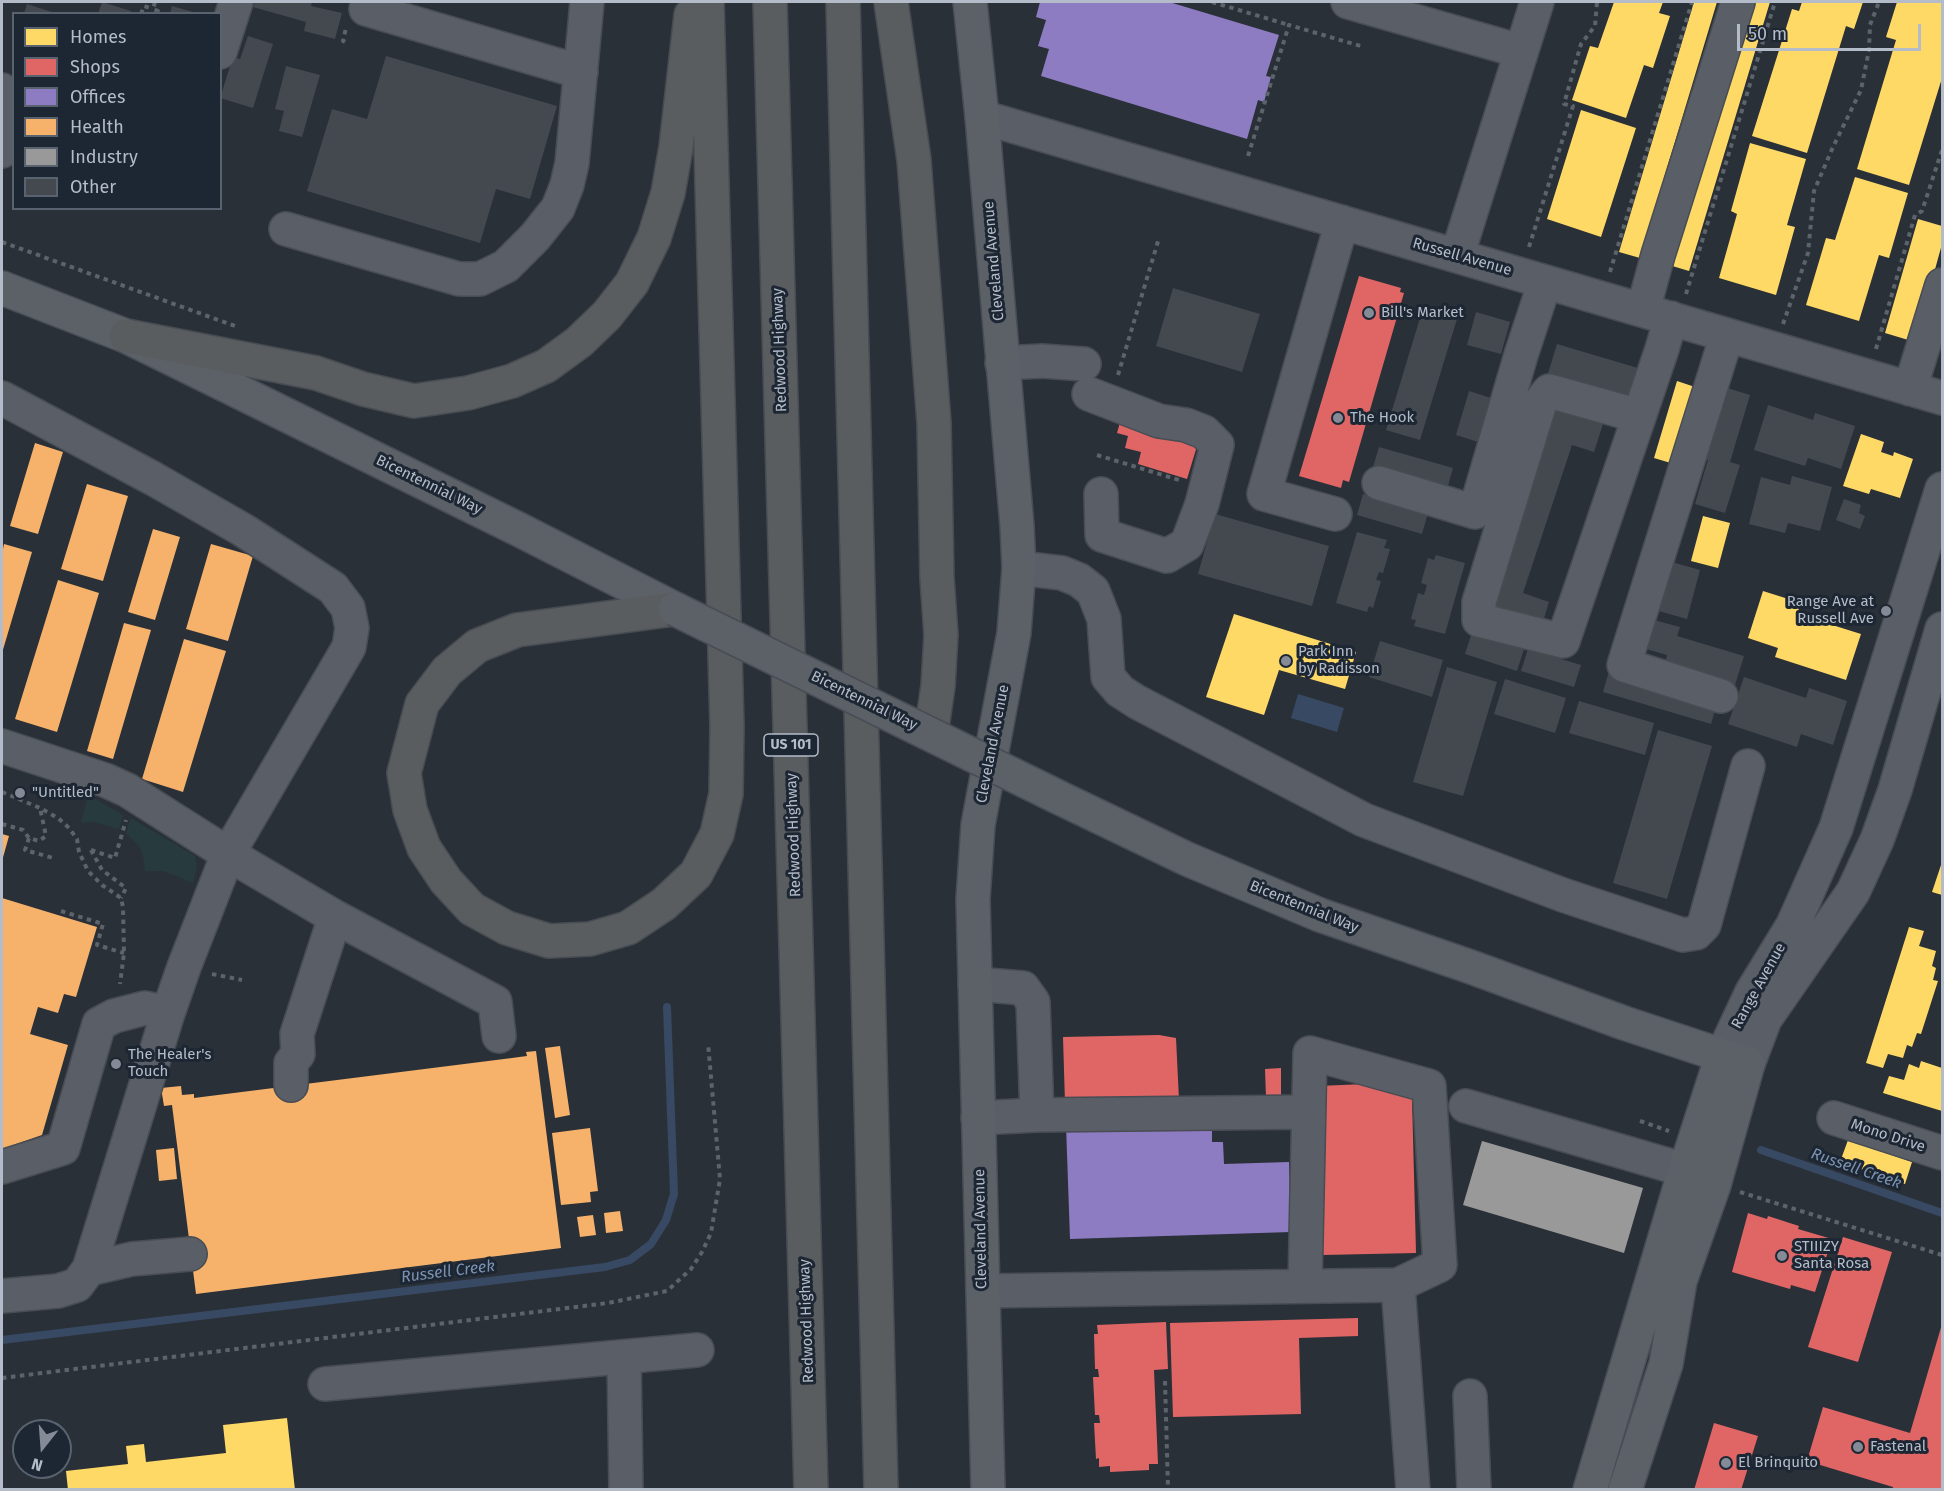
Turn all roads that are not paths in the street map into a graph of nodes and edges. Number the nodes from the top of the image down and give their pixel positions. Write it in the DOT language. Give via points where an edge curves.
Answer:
graph roads {
  1 [pos="236,2"];
  2 [pos="369,2"];
  3 [pos="587,2"];
  4 [pos="692,2"];
  5 [pos="707,2"];
  6 [pos="770,2"];
  7 [pos="843,2"];
  8 [pos="891,2"];
  9 [pos="970,2"];
  10 [pos="1348,2"];
  11 [pos="1536,2"];
  12 [pos="1738,2"];
  13 [pos="222,46"];
  14 [pos="1520,51"];
  15 [pos="581,72"];
  16 [pos="12,106"];
  17 [pos="982,117"];
  18 [pos="2,151"];
  19 [pos="1342,222"];
  20 [pos="286,229"];
  21 [pos="1457,256"];
  22 [pos="1545,282"];
  23 [pos="1942,285"];
  24 [pos="2,288"];
  25 [pos="1667,308"];
  26 [pos="1727,335"];
  27 [pos="126,336"];
  28 [pos="1002,363"];
  29 [pos="1910,389"];
  30 [pos="2,398"];
  31 [pos="1942,398"];
  32 [pos="1639,416"];
  33 [pos="1379,483"];
  34 [pos="1942,489"];
  35 [pos="1101,494"];
  36 [pos="1335,514"];
  37 [pos="1018,568"];
  38 [pos="675,609"];
  39 [pos="1942,628"];
  40 [pos="1721,696"];
  41 [pos="931,734"];
  42 [pos="2,746"];
  43 [pos="1748,766"];
  44 [pos="228,854"];
  45 [pos="335,917"];
  46 [pos="975,984"];
  47 [pos="168,1013"];
  48 [pos="501,1051"];
  49 [pos="1735,1060"];
  50 [pos="301,1074"];
  51 [pos="1467,1107"];
  52 [pos="1308,1112"];
  53 [pos="1037,1115"];
  54 [pos="978,1118"];
  55 [pos="1834,1118"];
  56 [pos="1942,1153"];
  57 [pos="2,1167"];
  58 [pos="1685,1170"];
  59 [pos="190,1254"];
  60 [pos="89,1269"];
  61 [pos="1398,1285"];
  62 [pos="1305,1286"];
  63 [pos="983,1291"];
  64 [pos="2,1296"];
  65 [pos="697,1350"];
  66 [pos="624,1357"];
  67 [pos="325,1384"];
  68 [pos="1470,1396"];
  69 [pos="626,1490"];
  70 [pos="812,1490"];
  71 [pos="881,1490"];
  72 [pos="988,1490"];
  73 [pos="1413,1490"];
  74 [pos="1474,1490"];
  75 [pos="1590,1490"];
  76 [pos="1625,1490"];
  1 -- 13 [label="street"];
  2 -- 15 [label="street" via="366,9"];
  3 -- 15 [label="street"];
  4 -- 27 [label="highway" via="676,147 668,193 654,238 632,283 607,315 546,366 512,381 468,393 414,401 316,373"];
  5 -- 38 [label="highway" via="727,726 726,794 717,834 696,874 664,904 628,928 609,934 549,941 507,928 472,909 424,849 410,810 404,773 422,704 447,671 477,646 517,630"];
  6 -- 70 [label="highway, Redwood Highway / US 101"];
  7 -- 71 [label="highway"];
  8 -- 41 [label="highway" via="914,160 934,423 941,635"];
  9 -- 17 [label="main road, Cleveland Avenue"];
  10 -- 14 [label="street"];
  11 -- 14 [label="street"];
  12 -- 25 [label="street" via="1655,266"];
  14 -- 21 [label="street"];
  15 -- 20 [label="street" via="567,185 558,208 506,266 480,279 459,279"];
  16 -- 18 [label="street"];
  17 -- 19 [label="street, Russell Avenue"];
  17 -- 28 [label="main road, Cleveland Avenue"];
  19 -- 21 [label="street, Russell Avenue"];
  19 -- 36 [label="street" via="1264,494"];
  21 -- 22 [label="street, Russell Avenue"];
  22 -- 25 [label="street, Russell Avenue"];
  22 -- 33 [label="street" via="1476,512"];
  23 -- 29 [label="street"];
  24 -- 27 [label="main road, Bicentennial Way"];
  25 -- 26 [label="street, Russell Avenue"];
  25 -- 32 [label="street"];
  26 -- 29 [label="street, Russell Avenue"];
  26 -- 40 [label="street" via="1624,664"];
  27 -- 38 [label="main road, Bicentennial Way"];
  28 -- 35 [label="street" via="1042,361 1087,379 1159,421 1204,432 1217,445 1187,544 1167,556 1102,535"];
  28 -- 37 [label="main road, Cleveland Avenue"];
  29 -- 31 [label="street, Russell Avenue"];
  30 -- 44 [label="street" via="243,530 333,588 348,608 352,628 349,647"];
  32 -- 32 [label="street" via="1563,641 1479,620 1479,602 1540,403 1549,391"];
  34 -- 49 [label="street, Range Avenue" via="1836,828 1793,925 1752,992"];
  37 -- 43 [label="street" via="1062,573 1093,591 1104,619 1108,677 1137,702 1364,820 1683,936 1696,933 1704,925"];
  37 -- 46 [label="main road, Cleveland Avenue" via="1014,633 978,825 973,899"];
  38 -- 41 [label="main road, Bicentennial Way, bridge"];
  39 -- 49 [label="street, Range Avenue" via="1895,790 1853,892"];
  41 -- 49 [label="main road, Bicentennial Way, bridge" via="1187,859 1320,915"];
  42 -- 44 [label="street" via="127,790"];
  44 -- 45 [label="street"];
  44 -- 47 [label="street"];
  45 -- 48 [label="street" via="495,1002"];
  45 -- 50 [label="street" via="297,1034"];
  46 -- 53 [label="street" via="1023,988 1033,1002"];
  46 -- 54 [label="main road, Cleveland Avenue"];
  47 -- 57 [label="street" via="145,1008 99,1024 63,1148"];
  47 -- 60 [label="street"];
  49 -- 58 [label="main road, Range Avenue"];
  49 -- 76 [label="main road, Range Avenue" via="1714,1185 1680,1281 1666,1364"];
  51 -- 58 [label="street"];
  52 -- 53 [label="street"];
  52 -- 61 [label="street" via="1310,1053 1429,1086 1440,1265"];
  52 -- 62 [label="street"];
  53 -- 54 [label="street"];
  54 -- 63 [label="main road, Cleveland Avenue"];
  55 -- 56 [label="street, Mono Drive"];
  58 -- 75 [label="main road, Range Avenue"];
  59 -- 60 [label="street" via="132,1259"];
  60 -- 64 [label="street" via="77,1285 58,1291"];
  61 -- 62 [label="street"];
  61 -- 73 [label="street"];
  62 -- 63 [label="street"];
  63 -- 72 [label="main road, Cleveland Avenue"];
  65 -- 66 [label="street"];
  66 -- 67 [label="street"];
  66 -- 69 [label="street"];
  68 -- 74 [label="street"];
}
